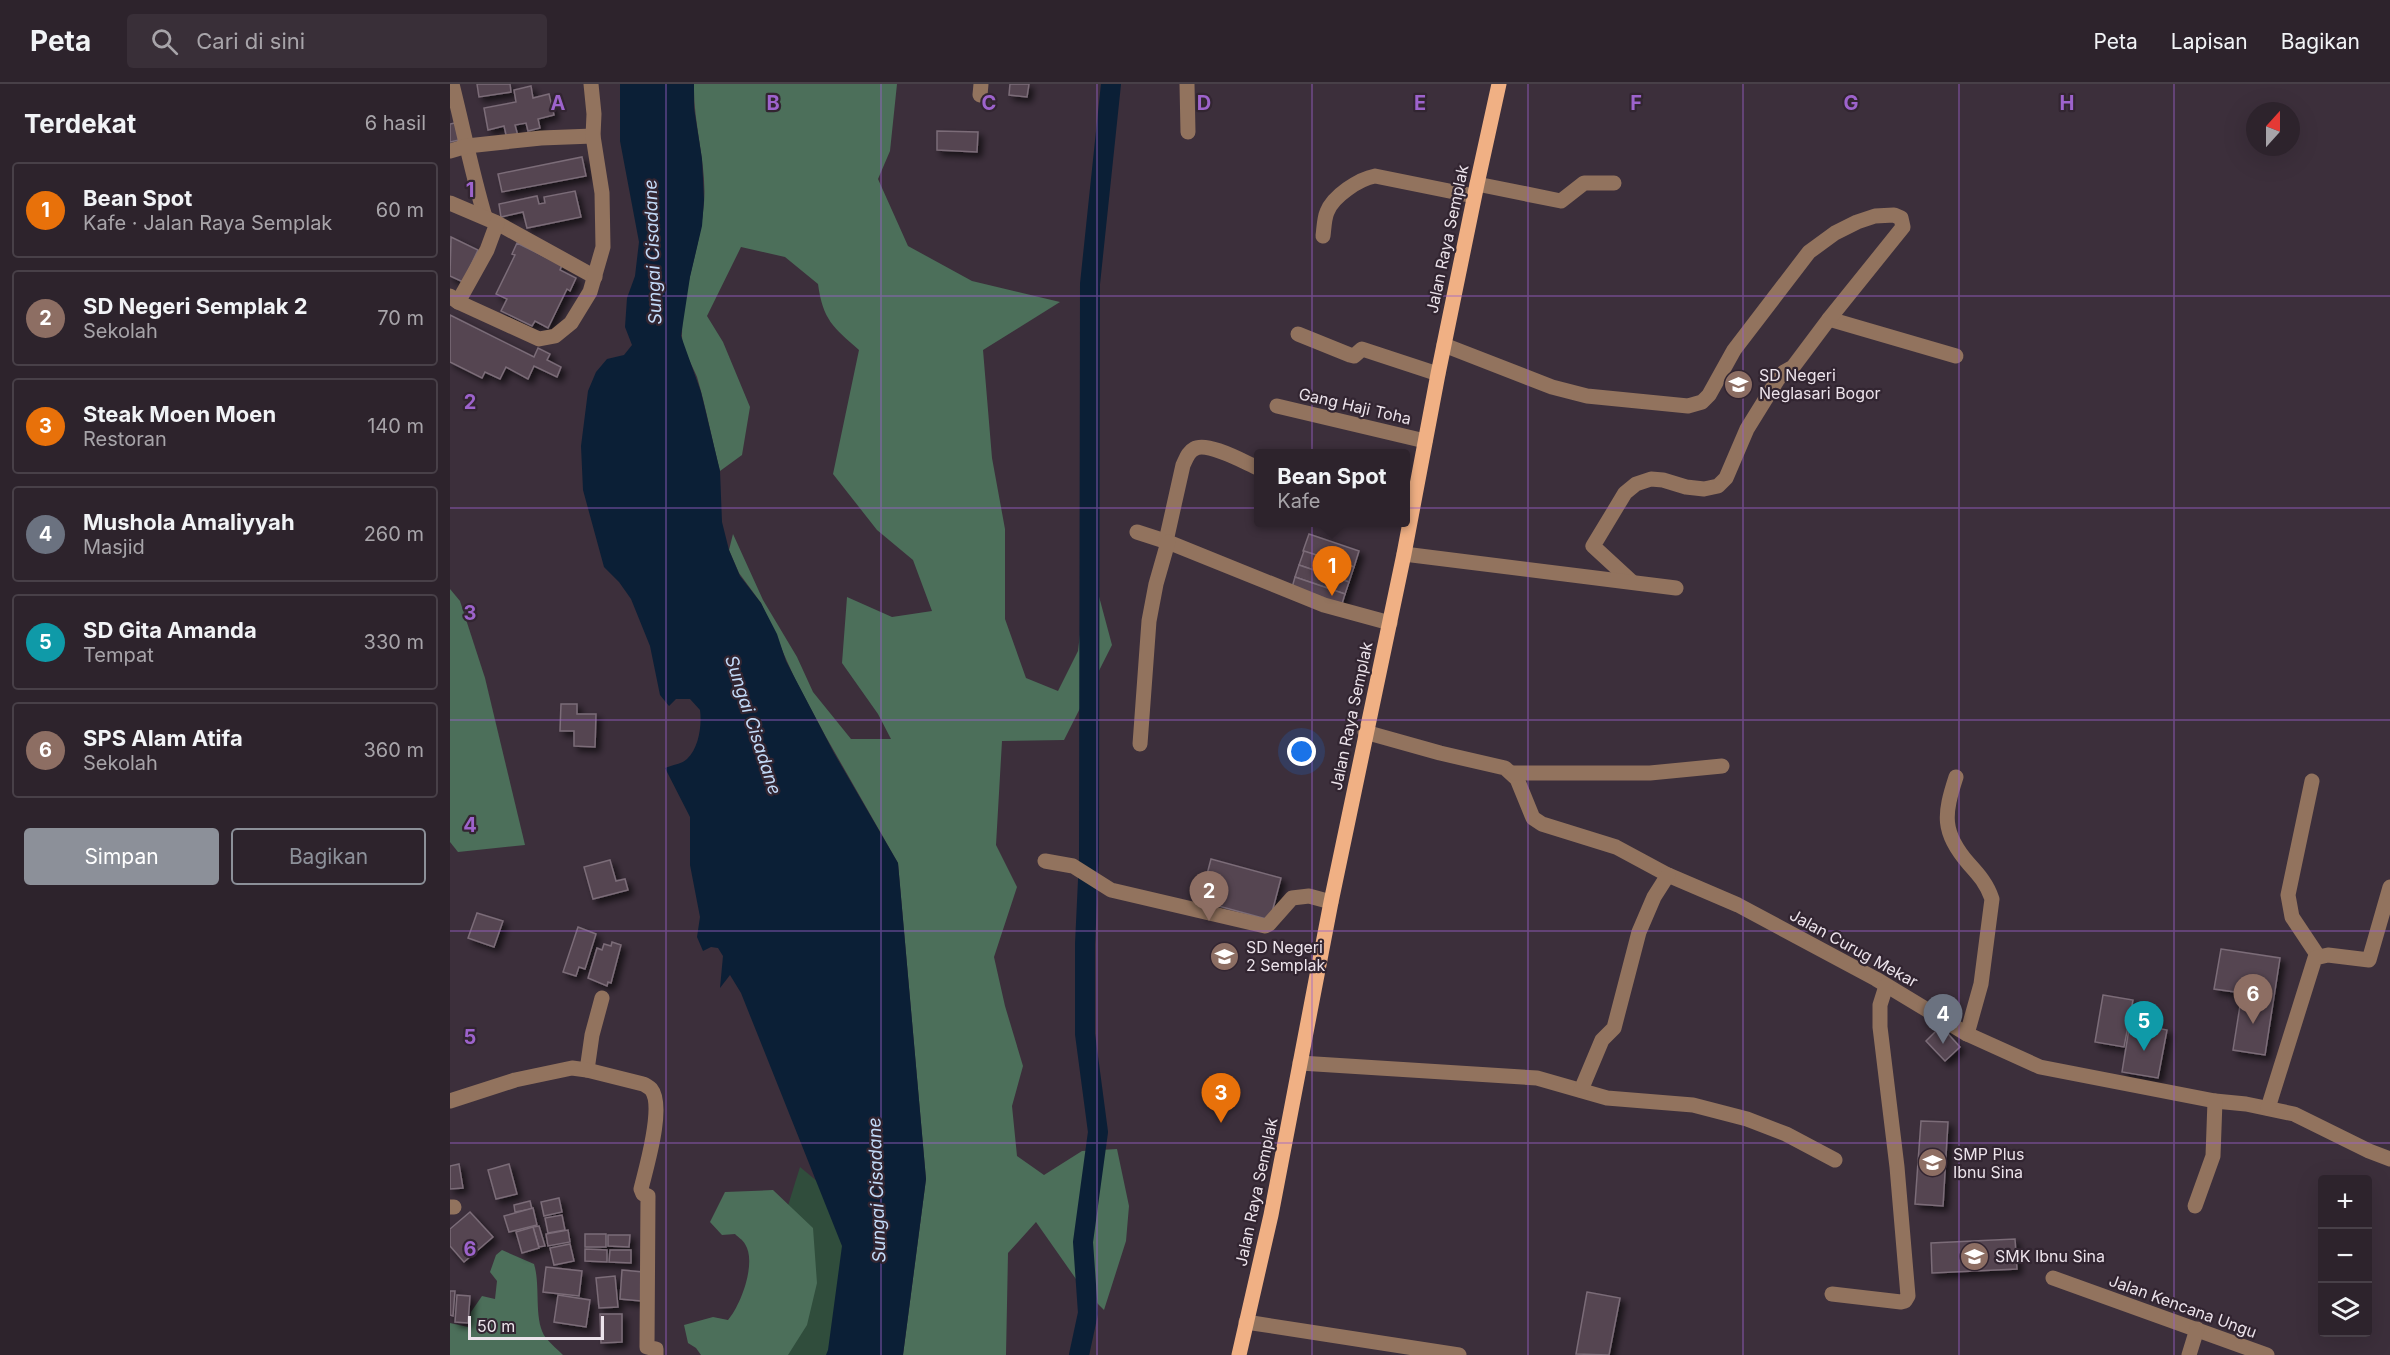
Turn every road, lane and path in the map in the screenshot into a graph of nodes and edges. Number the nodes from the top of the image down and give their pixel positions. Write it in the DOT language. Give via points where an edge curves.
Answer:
graph roads {
  1 [pos="452,84"];
  2 [pos="591,84"];
  3 [pos="1187,84"];
  4 [pos="1499,84"];
  5 [pos="1188,132"];
  6 [pos="593,136"];
  7 [pos="467,146"];
  8 [pos="450,151"];
  9 [pos="1614,183"];
  10 [pos="1475,190"];
  11 [pos="450,203"];
  12 [pos="491,220"];
  13 [pos="1323,236"];
  14 [pos="595,277"];
  15 [pos="454,299"];
  16 [pos="1829,319"];
  17 [pos="1298,334"];
  18 [pos="1444,345"];
  19 [pos="1956,356"];
  20 [pos="1438,374"];
  21 [pos="1277,406"];
  22 [pos="1425,441"];
  23 [pos="1254,466"];
  24 [pos="1410,522"];
  25 [pos="1409,527"];
  26 [pos="1137,532"];
  27 [pos="1167,541"];
  28 [pos="1404,554"];
  29 [pos="1631,581"];
  30 [pos="1676,588"];
  31 [pos="1390,624"];
  32 [pos="1365,732"];
  33 [pos="1140,744"];
  34 [pos="1722,766"];
  35 [pos="1513,773"];
  36 [pos="1956,777"];
  37 [pos="2312,781"];
  38 [pos="1045,861"];
  39 [pos="1668,875"];
  40 [pos="2390,887"];
  41 [pos="1330,902"];
  42 [pos="2318,956"];
  43 [pos="1886,986"];
  44 [pos="602,999"];
  45 [pos="1967,1034"];
  46 [pos="1300,1063"];
  47 [pos="587,1070"];
  48 [pos="1581,1090"];
  49 [pos="450,1101"];
  50 [pos="2215,1101"];
  51 [pos="2268,1108"];
  52 [pos="2390,1159"];
  53 [pos="1835,1160"];
  54 [pos="2195,1206"];
  55 [pos="2054,1278"];
  56 [pos="1832,1294"];
  57 [pos="1246,1322"];
  58 [pos="2196,1329"];
  59 [pos="1430,1352"];
  60 [pos="656,1355"];
  61 [pos="1239,1355"];
  62 [pos="1458,1355"];
  63 [pos="2189,1355"];
  64 [pos="2267,1355"];
  1 -- 7 [label="street"];
  2 -- 6 [label="street"];
  3 -- 5 [label="street"];
  4 -- 10 [label="main road, Jalan Raya Semplak"];
  6 -- 7 [label="street"];
  6 -- 14 [label="street" via="602,193 603,247"];
  7 -- 8 [label="street"];
  7 -- 12 [label="street" via="473,178"];
  9 -- 10 [label="street" via="1584,183 1561,201"];
  10 -- 13 [label="street" via="1366,178 1336,198 1327,212"];
  10 -- 18 [label="main road, Jalan Raya Semplak"];
  11 -- 12 [label="street"];
  12 -- 14 [label="street"];
  12 -- 15 [label="street" via="487,250"];
  14 -- 15 [label="street" via="572,323 547,339 539,339"];
  16 -- 18 [label="street" via="1903,227 1898,216 1875,216 1857,222 1809,252 1734,350 1709,395 1688,406 1587,396 1552,387"];
  16 -- 19 [label="street"];
  16 -- 29 [label="street" via="1765,396 1718,486 1704,489 1651,480 1636,484 1625,493 1593,546"];
  17 -- 20 [label="street" via="1350,355 1362,350"];
  18 -- 20 [label="main road, Jalan Raya Semplak"];
  20 -- 22 [label="main road, Jalan Raya Semplak"];
  21 -- 22 [label="street, Gang Haji Toha"];
  22 -- 24 [label="main road, Jalan Raya Semplak"];
  23 -- 27 [label="street" via="1207,446 1189,453"];
  25 -- 28 [label="main road, Jalan Raya Semplak"];
  26 -- 27 [label="street"];
  27 -- 31 [label="street" via="1324,604"];
  27 -- 33 [label="street" via="1149,621"];
  28 -- 29 [label="street"];
  28 -- 31 [label="main road, Jalan Raya Semplak"];
  29 -- 30 [label="street"];
  31 -- 32 [label="main road, Jalan Raya Semplak"];
  32 -- 35 [label="street"];
  32 -- 41 [label="main road, Jalan Raya Semplak"];
  34 -- 35 [label="street" via="1650,773"];
  35 -- 39 [label="street, Jalan Curug Mekar" via="1533,818 1542,824 1616,847"];
  36 -- 45 [label="street" via="1946,819 1953,843 1982,878 1992,899 1981,984"];
  37 -- 42 [label="street" via="2288,895 2292,917"];
  38 -- 41 [label="street" via="1072,866 1111,890 1265,926 1292,898 1310,896"];
  39 -- 43 [label="street, Jalan Curug Mekar" via="1738,905"];
  39 -- 48 [label="street" via="1639,932 1614,1028 1602,1040"];
  40 -- 42 [label="street" via="2369,960"];
  41 -- 46 [label="main road, Jalan Raya Semplak"];
  42 -- 51 [label="street"];
  43 -- 45 [label="street, Jalan Curug Mekar"];
  43 -- 56 [label="street" via="1880,1005 1880,1027 1908,1296 1901,1302"];
  44 -- 47 [label="street"];
  45 -- 50 [label="street, Jalan Curug Mekar" via="2040,1067"];
  46 -- 48 [label="street" via="1537,1078"];
  46 -- 57 [label="main road, Jalan Raya Semplak"];
  47 -- 49 [label="street" via="572,1068 515,1080"];
  47 -- 60 [label="street" via="643,1084 651,1089 656,1102 655,1132 641,1189 648,1196 647,1347 656,1350"];
  48 -- 53 [label="street" via="1607,1098 1693,1105 1747,1119"];
  50 -- 51 [label="street, Jalan Curug Mekar"];
  50 -- 54 [label="street" via="2213,1156"];
  51 -- 52 [label="street, Jalan Curug Mekar" via="2295,1114"];
  55 -- 58 [label="street, Jalan Kencana Ungu"];
  57 -- 59 [label="street"];
  57 -- 61 [label="main road, Jalan Raya Semplak"];
  58 -- 63 [label="street"];
  58 -- 64 [label="street, Jalan Kencana Ungu"];
  59 -- 62 [label="street"];
}
